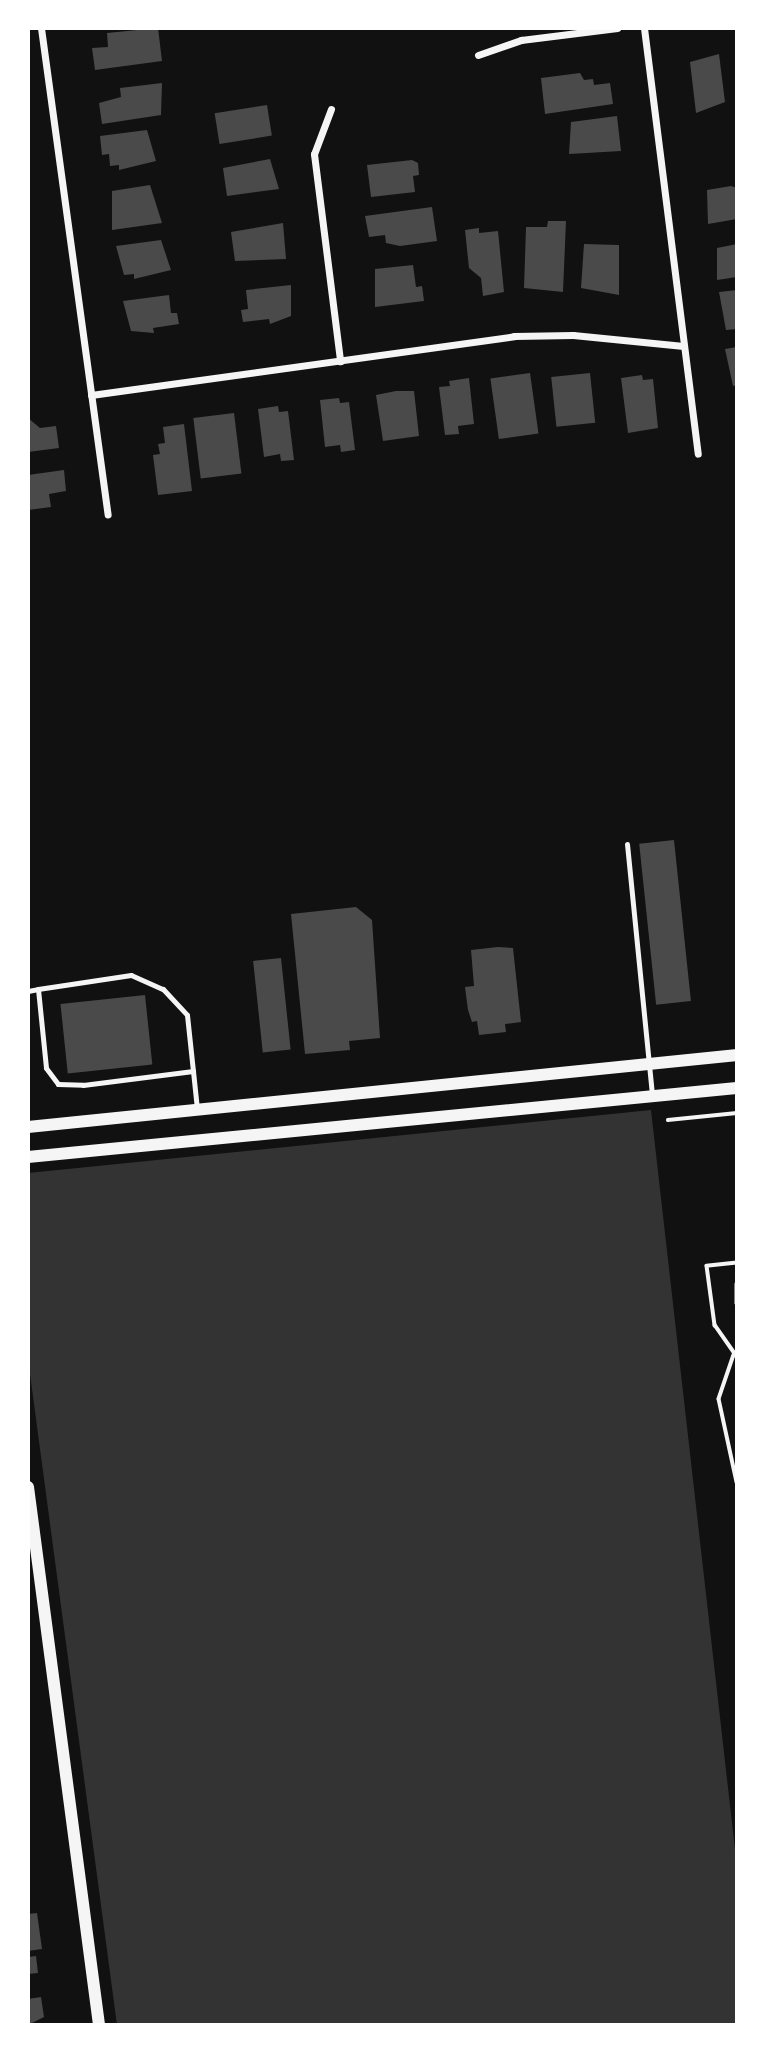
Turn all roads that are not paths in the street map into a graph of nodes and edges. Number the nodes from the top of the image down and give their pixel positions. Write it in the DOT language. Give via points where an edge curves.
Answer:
graph roads {
  1 [pos="41,28"];
  2 [pos="48,28"];
  3 [pos="617,28"];
  4 [pos="644,28"];
  5 [pos="45,38"];
  6 [pos="478,55"];
  7 [pos="331,109"];
  8 [pos="683,346"];
  9 [pos="340,361"];
  10 [pos="91,395"];
  11 [pos="698,454"];
  12 [pos="108,514"];
  13 [pos="627,844"];
  14 [pos="38,989"];
  15 [pos="28,991"];
  16 [pos="737,1055"];
  17 [pos="649,1063"];
  18 [pos="193,1071"];
  19 [pos="737,1088"];
  20 [pos="652,1097"];
  21 [pos="197,1110"];
  22 [pos="28,1127"];
  23 [pos="28,1157"];
  24 [pos="28,1487"];
  25 [pos="99,2025"];
  1 -- 5 [label="street"];
  2 -- 5 [label="street"];
  3 -- 6 [label="street" via="521,40"];
  4 -- 8 [label="street"];
  5 -- 10 [label="street"];
  7 -- 9 [label="street" via="314,154"];
  8 -- 9 [label="street" via="543,334"];
  8 -- 11 [label="street"];
  9 -- 10 [label="street"];
  10 -- 12 [label="street"];
  13 -- 17 [label="lane"];
  14 -- 15 [label="lane"];
  14 -- 18 [label="lane" via="131,975 163,989 187,1015"];
  14 -- 18 [label="lane" via="46,1068 58,1084"];
  16 -- 17 [label="street"];
  17 -- 20 [label="lane"];
  17 -- 21 [label="street"];
  18 -- 21 [label="lane"];
  19 -- 20 [label="street"];
  20 -- 23 [label="street"];
  21 -- 22 [label="street"];
  24 -- 25 [label="street"];
}
